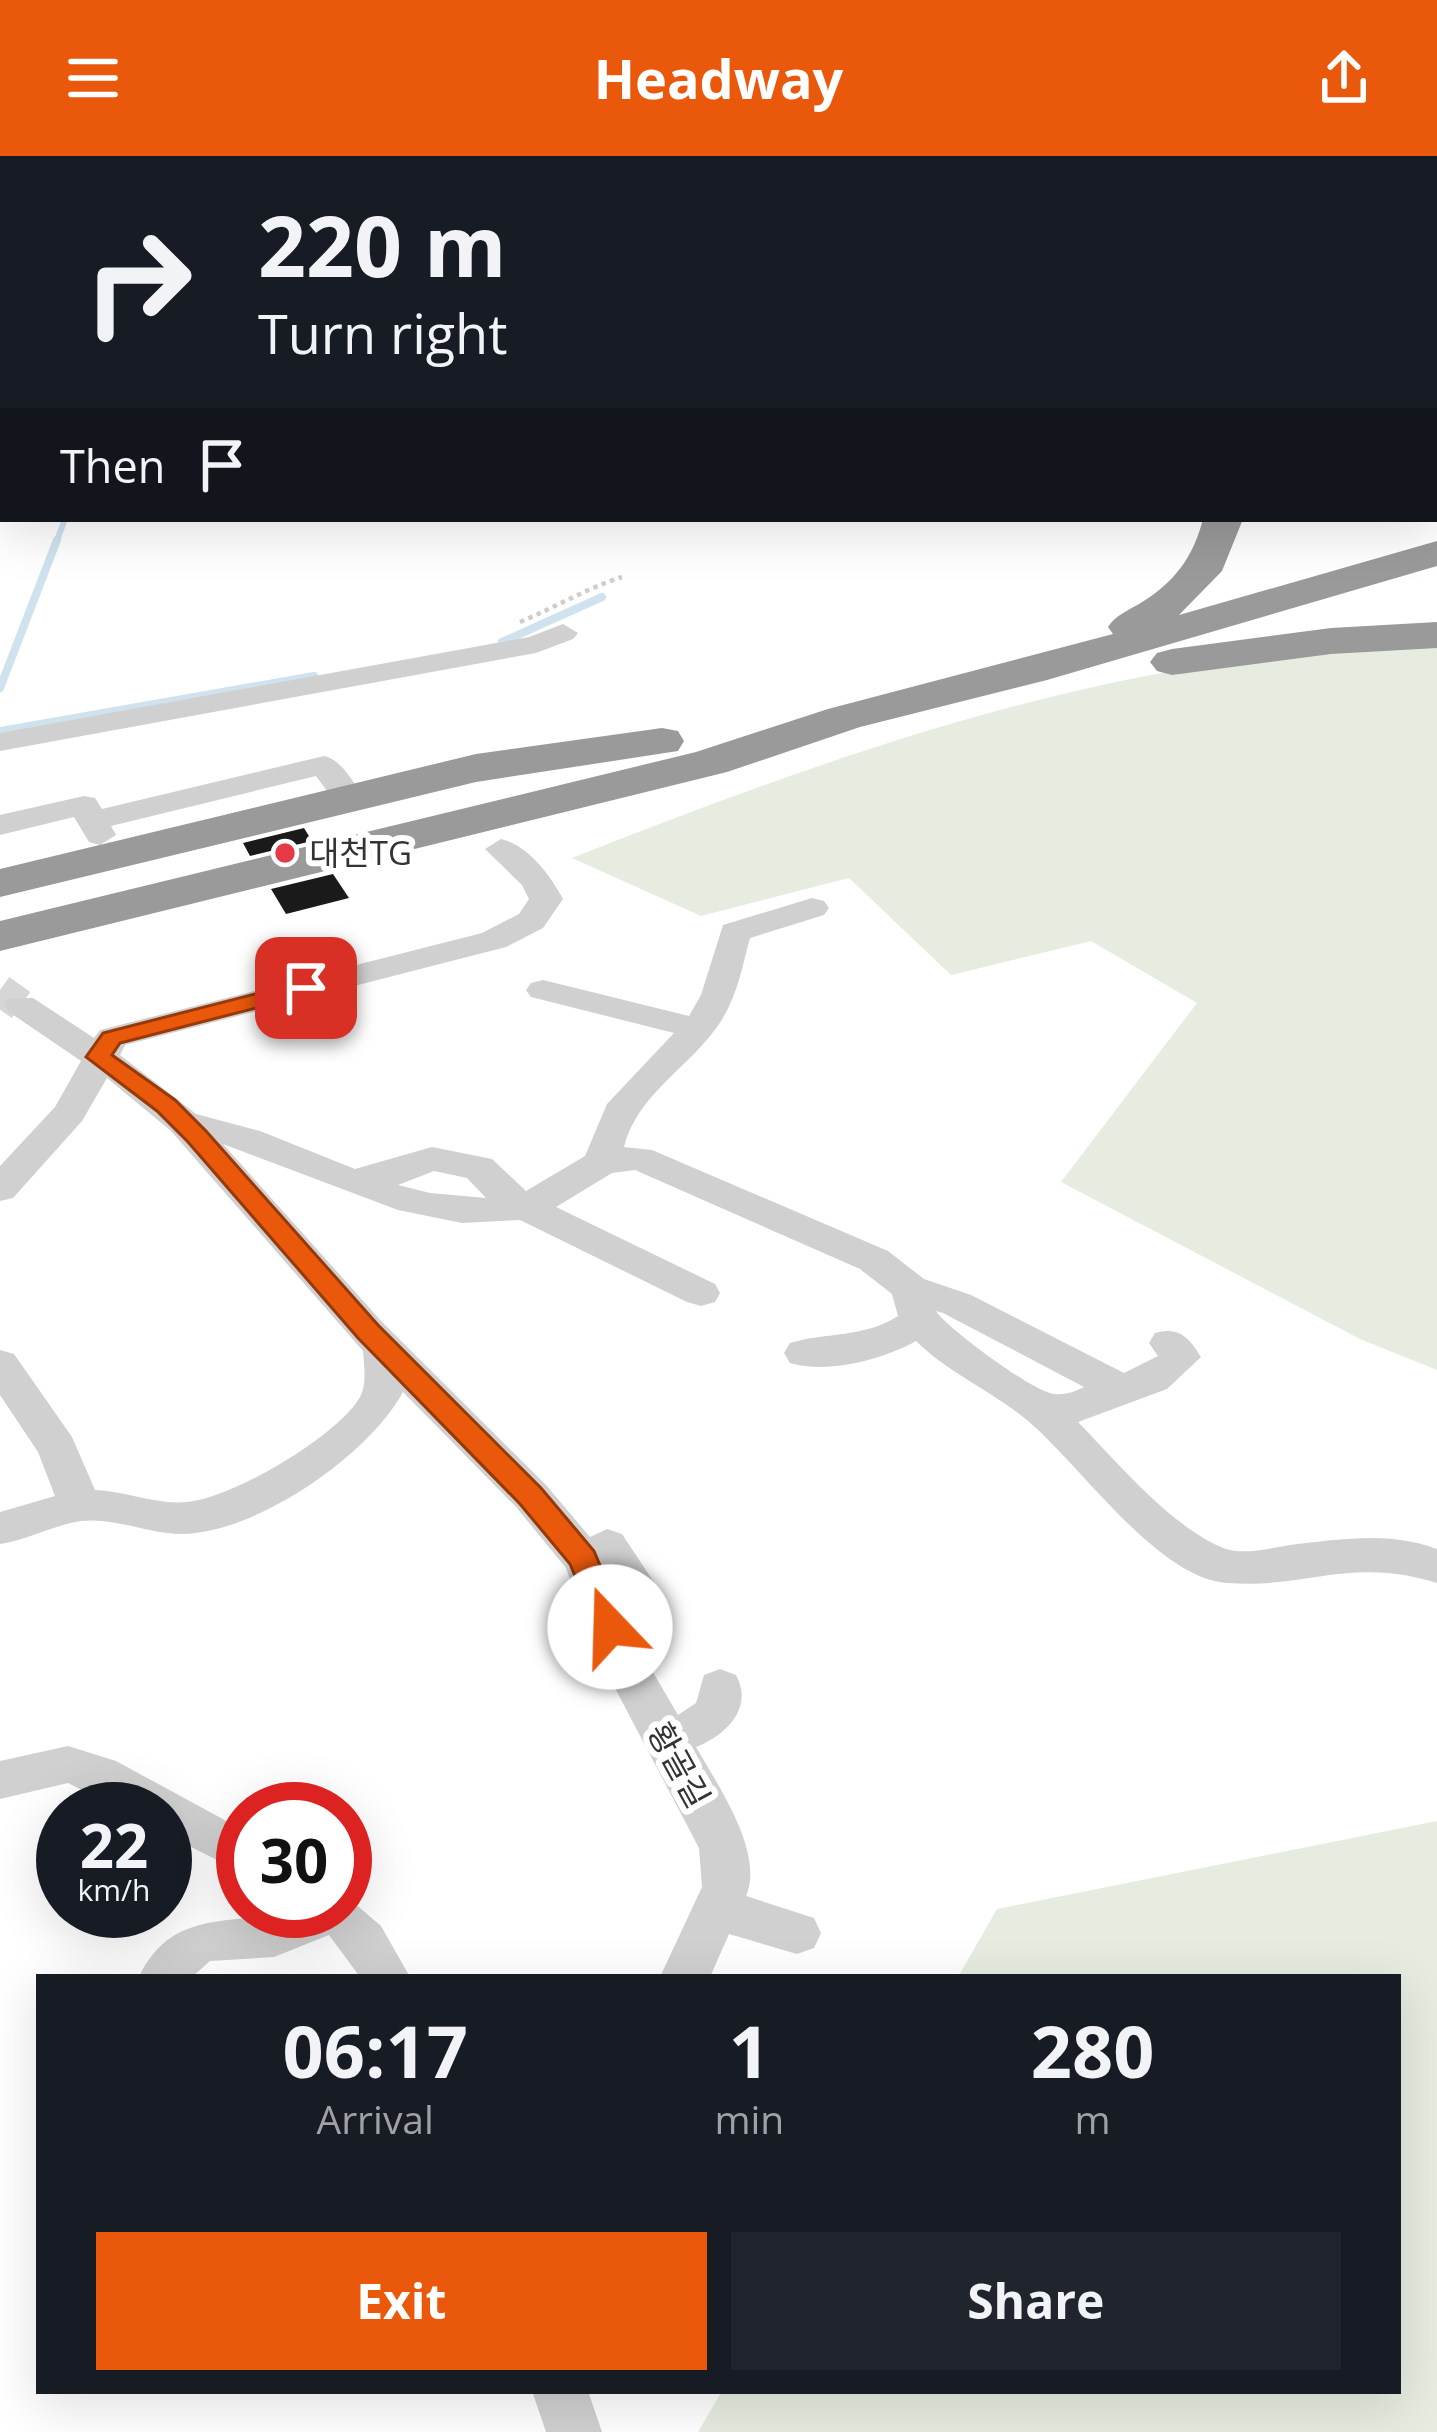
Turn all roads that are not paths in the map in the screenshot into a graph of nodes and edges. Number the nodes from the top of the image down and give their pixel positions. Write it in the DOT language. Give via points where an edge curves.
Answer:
graph roads {
  1 [pos="1222,522"];
  2 [pos="1437,553"];
  3 [pos="1437,570"];
  4 [pos="563,633"];
  5 [pos="1437,634"];
  6 [pos="1038,678"];
  7 [pos="831,733"];
  8 [pos="0,742"];
  9 [pos="0,825"];
  10 [pos="101,837"];
  11 [pos="501,849"];
  12 [pos="0,883"];
  13 [pos="812,908"];
  14 [pos="0,911"];
  15 [pos="0,936"];
  16 [pos="0,952"];
  17 [pos="10,990"];
  18 [pos="543,990"];
  19 [pos="696,1028"];
  20 [pos="98,1057"];
  21 [pos="184,1123"];
  22 [pos="603,1160"];
  23 [pos="0,1189"];
  24 [pos="526,1207"];
  25 [pos="701,1293"];
  26 [pos="914,1304"];
  27 [pos="1169,1343"];
  28 [pos="383,1346"];
  29 [pos="804,1353"];
  30 [pos="0,1364"];
  31 [pos="1119,1388"];
  32 [pos="1040,1408"];
  33 [pos="80,1506"];
  34 [pos="6,1534"];
  35 [pos="607,1545"];
  36 [pos="1427,1559"];
  37 [pos="603,1601"];
  38 [pos="720,1687"];
  39 [pos="666,1738"];
  40 [pos="0,1780"];
  41 [pos="113,1782"];
  42 [pos="718,1906"];
  43 [pos="797,1933"];
  44 [pos="216,1937"];
  45 [pos="365,1938"];
  46 [pos="167,1974"];
  47 [pos="384,1974"];
  48 [pos="686,1974"];
  49 [pos="561,2394"];
  50 [pos="574,2432"];
  1 -- 6 [label="highway" via="1212,560 1165,608"];
  2 -- 6 [label="highway"];
  3 -- 6 [label="highway"];
  4 -- 8 [label="street"];
  5 -- 6 [label="highway"];
  6 -- 7 [label="highway"];
  7 -- 10 [label="highway" via="476,768"];
  7 -- 11 [label="highway" via="745,777"];
  7 -- 14 [label="highway" via="566,776"];
  7 -- 15 [label="highway"];
  7 -- 16 [label="highway"];
  9 -- 10 [label="street" via="84,805"];
  10 -- 12 [label="highway"];
  11 -- 17 [label="highway"];
  11 -- 20 [label="street" via="546,898 531,921 509,934 142,1028 112,1038"];
  13 -- 19 [label="street" via="735,932 714,1004"];
  17 -- 20 [label="street, 황골길"];
  18 -- 19 [label="street"];
  19 -- 22 [label="street" via="619,1111"];
  20 -- 21 [label="street, 황골길"];
  20 -- 23 [label="street" via="69,1113"];
  21 -- 24 [label="street" via="239,1136 402,1200"];
  21 -- 28 [label="street, 황골길"];
  22 -- 24 [label="street"];
  22 -- 26 [label="street" via="639,1158 874,1260"];
  24 -- 25 [label="street"];
  26 -- 29 [label="street" via="890,1340"];
  26 -- 31 [label="street" via="957,1304"];
  26 -- 32 [label="street" via="961,1357"];
  27 -- 31 [label="street" via="1181,1357 1172,1366 1136,1388"];
  28 -- 33 [label="street" via="383,1393 368,1415 282,1484 199,1516"];
  28 -- 37 [label="street, 황골길" via="531,1496 583,1559"];
  30 -- 33 [label="street" via="57,1448"];
  31 -- 32 [label="street" via="1077,1408"];
  32 -- 36 [label="street" via="1148,1514 1223,1567"];
  33 -- 34 [label="street"];
  35 -- 37 [label="street" via="637,1590"];
  37 -- 39 [label="street, 황골길" via="618,1652"];
  38 -- 39 [label="street" via="713,1719"];
  39 -- 42 [label="street, 황골길" via="723,1848 726,1887"];
  40 -- 41 [label="street" via="46,1763 81,1764"];
  42 -- 43 [label="street"];
  42 -- 48 [label="street, 황골길"];
  44 -- 46 [label="street" via="194,1944"];
  45 -- 47 [label="street"];
  49 -- 50 [label="street"];
}
